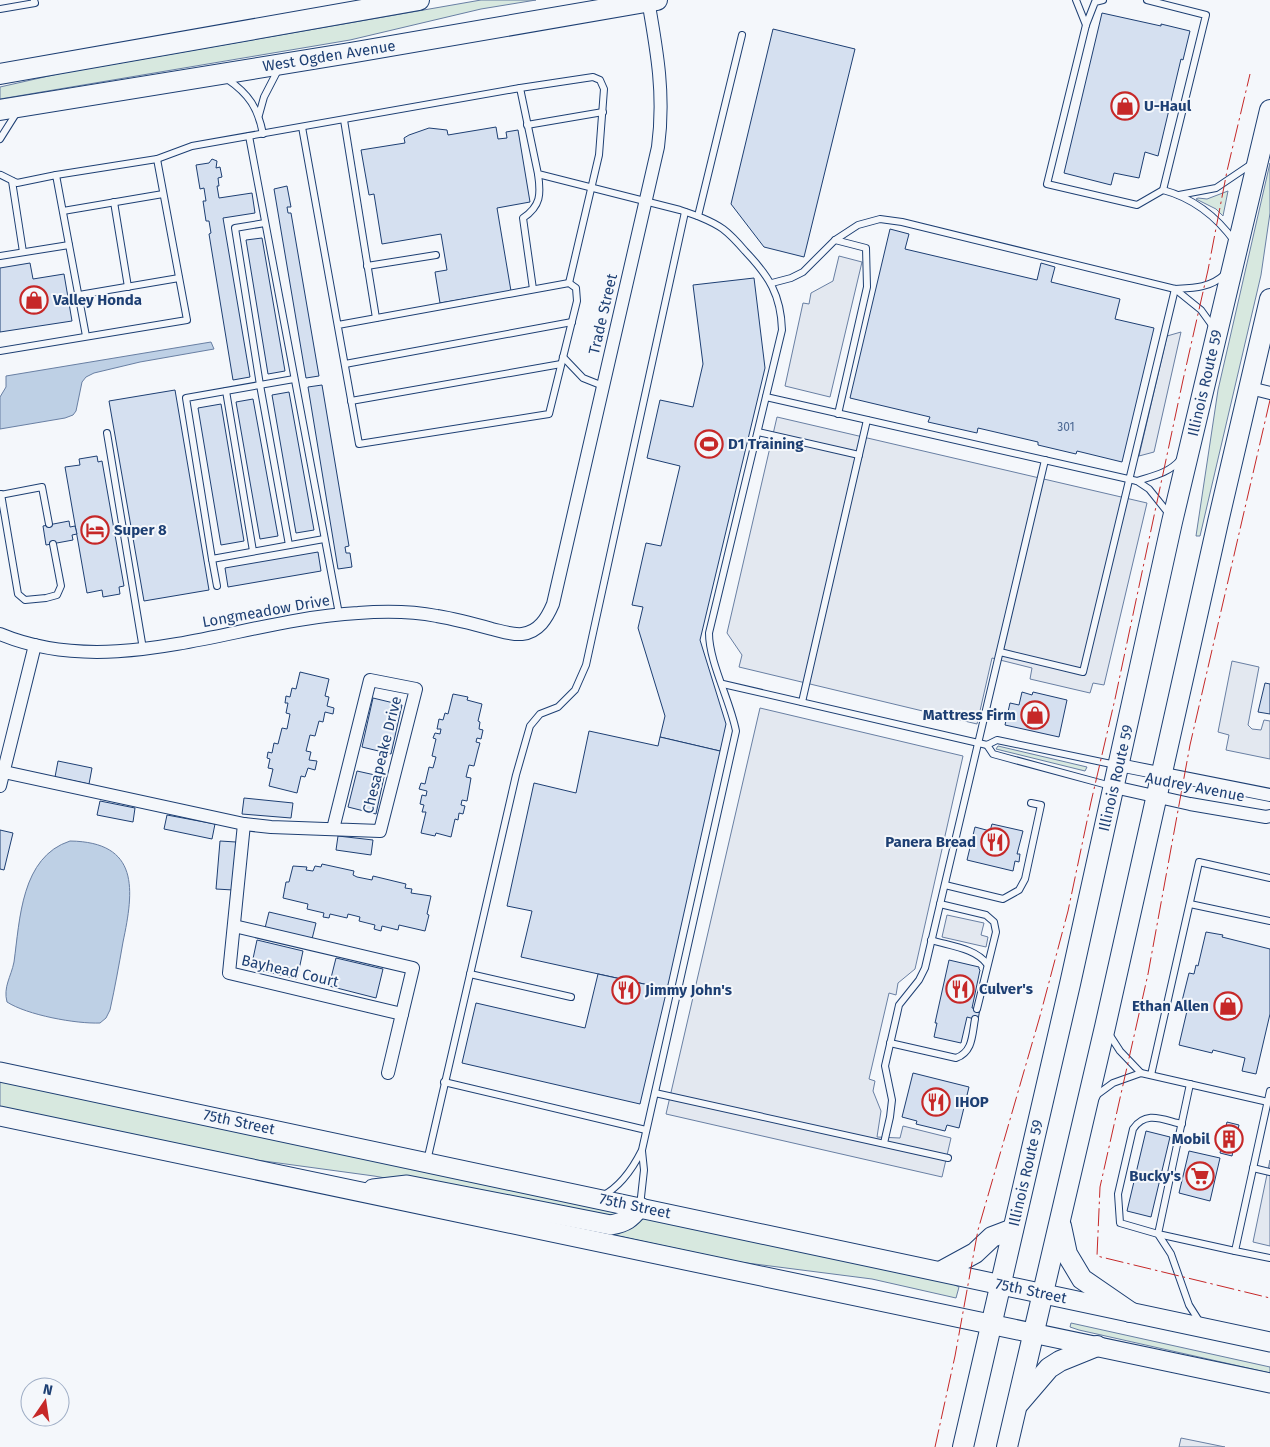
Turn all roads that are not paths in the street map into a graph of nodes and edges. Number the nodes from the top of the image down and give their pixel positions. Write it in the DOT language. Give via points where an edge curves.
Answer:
graph roads {
  1 [pos="34,0"];
  2 [pos="419,0"];
  3 [pos="651,0"];
  4 [pos="1076,0"];
  5 [pos="1103,0"];
  6 [pos="1147,0"];
  7 [pos="1094,1"];
  8 [pos="0,9"];
  9 [pos="1086,25"];
  10 [pos="742,35"];
  11 [pos="281,64"];
  12 [pos="0,74"];
  13 [pos="219,74"];
  14 [pos="520,88"];
  15 [pos="21,106"];
  16 [pos="0,110"];
  17 [pos="1270,110"];
  18 [pos="603,112"];
  19 [pos="259,115"];
  20 [pos="344,120"];
  21 [pos="527,125"];
  22 [pos="302,127"];
  23 [pos="263,134"];
  24 [pos="249,136"];
  25 [pos="0,139"];
  26 [pos="157,159"];
  27 [pos="1258,159"];
  28 [pos="0,173"];
  29 [pos="538,174"];
  30 [pos="56,175"];
  31 [pos="12,180"];
  32 [pos="590,188"];
  33 [pos="1163,190"];
  34 [pos="163,194"];
  35 [pos="1179,194"];
  36 [pos="114,202"];
  37 [pos="645,202"];
  38 [pos="63,211"];
  39 [pos="685,212"];
  40 [pos="698,216"];
  41 [pos="265,223"];
  42 [pos="835,240"];
  43 [pos="69,245"];
  44 [pos="1238,246"];
  45 [pos="23,252"];
  46 [pos="436,254"];
  47 [pos="0,256"];
  48 [pos="367,266"];
  49 [pos="1233,268"];
  50 [pos="179,278"];
  51 [pos="570,283"];
  52 [pos="772,283"];
  53 [pos="128,287"];
  54 [pos="533,289"];
  55 [pos="1175,289"];
  56 [pos="79,295"];
  57 [pos="1270,299"];
  58 [pos="376,318"];
  59 [pos="572,322"];
  60 [pos="338,325"];
  61 [pos="86,336"];
  62 [pos="1216,336"];
  63 [pos="0,351"];
  64 [pos="563,357"];
  65 [pos="344,364"];
  66 [pos="561,364"];
  67 [pos="294,379"];
  68 [pos="260,385"];
  69 [pos="603,386"];
  70 [pos="1250,388"];
  71 [pos="226,391"];
  72 [pos="1270,393"];
  73 [pos="766,398"];
  74 [pos="351,401"];
  75 [pos="838,414"];
  76 [pos="867,420"];
  77 [pos="758,432"];
  78 [pos="107,433"];
  79 [pos="1189,450"];
  80 [pos="859,455"];
  81 [pos="1045,460"];
  82 [pos="1129,479"];
  83 [pos="1137,481"];
  84 [pos="1,494"];
  85 [pos="1172,522"];
  86 [pos="49,524"];
  87 [pos="324,539"];
  88 [pos="53,544"];
  89 [pos="289,545"];
  90 [pos="253,551"];
  91 [pos="212,559"];
  92 [pos="217,586"];
  93 [pos="339,614"];
  94 [pos="538,628"];
  95 [pos="0,634"];
  96 [pos="35,645"];
  97 [pos="143,649"];
  98 [pos="1000,652"];
  99 [pos="723,684"];
  100 [pos="802,702"];
  101 [pos="978,743"];
  102 [pos="987,745"];
  103 [pos="1119,765"];
  104 [pos="2,771"];
  105 [pos="1162,773"];
  106 [pos="0,786"];
  107 [pos="1114,787"];
  108 [pos="1270,795"];
  109 [pos="1156,797"];
  110 [pos="1031,802"];
  111 [pos="1270,816"];
  112 [pos="244,824"];
  113 [pos="333,830"];
  114 [pos="1270,878"];
  115 [pos="945,885"];
  116 [pos="940,904"];
  117 [pos="1190,904"];
  118 [pos="1270,921"];
  119 [pos="234,926"];
  120 [pos="932,940"];
  121 [pos="988,964"];
  122 [pos="470,974"];
  123 [pos="571,997"];
  124 [pos="978,1009"];
  125 [pos="402,1014"];
  126 [pos="975,1019"];
  127 [pos="1105,1027"];
  128 [pos="890,1043"];
  129 [pos="0,1072"];
  130 [pos="388,1073"];
  131 [pos="1141,1073"];
  132 [pos="1151,1075"];
  133 [pos="444,1082"];
  134 [pos="1190,1084"];
  135 [pos="655,1092"];
  136 [pos="1270,1092"];
  137 [pos="1268,1102"];
  138 [pos="1085,1112"];
  139 [pos="0,1116"];
  140 [pos="1182,1124"];
  141 [pos="646,1130"];
  142 [pos="884,1143"];
  143 [pos="642,1150"];
  144 [pos="948,1158"];
  145 [pos="426,1162"];
  146 [pos="1253,1168"];
  147 [pos="1270,1172"];
  148 [pos="357,1190"];
  149 [pos="598,1198"];
  150 [pos="640,1207"];
  151 [pos="1059,1220"];
  152 [pos="1013,1229"];
  153 [pos="1158,1234"];
  154 [pos="1235,1250"];
  155 [pos="1270,1258"];
  156 [pos="942,1271"];
  157 [pos="1000,1285"];
  158 [pos="1042,1294"];
  159 [pos="1130,1312"];
  160 [pos="991,1323"];
  161 [pos="1203,1327"];
  162 [pos="1033,1332"];
  163 [pos="1270,1342"];
  164 [pos="1097,1346"];
  165 [pos="1270,1383"];
  166 [pos="1016,1406"];
  167 [pos="963,1447"];
  168 [pos="1007,1447"];
  1 -- 8 [label="lane" via="35,3"];
  2 -- 12 [label="main road"];
  3 -- 11 [label="main road, West Ogden Avenue"];
  3 -- 37 [label="street, Trade Street" via="662,101 658,147"];
  4 -- 9 [label="lane"];
  5 -- 7 [label="lane"];
  6 -- 33 [label="lane" via="1206,15"];
  7 -- 9 [label="lane"];
  9 -- 33 [label="lane" via="1047,184 1137,205"];
  10 -- 40 [label="lane"];
  11 -- 13 [label="main road, West Ogden Avenue"];
  11 -- 19 [label="lane" via="264,97"];
  13 -- 15 [label="main road, West Ogden Avenue"];
  13 -- 19 [label="lane" via="240,88"];
  14 -- 18 [label="lane" via="593,77 600,80 604,89"];
  14 -- 20 [label="lane"];
  14 -- 21 [label="lane"];
  15 -- 16 [label="main road, West Ogden Avenue"];
  15 -- 25 [label="lane"];
  17 -- 27 [label="main road, Illinois Route 59"];
  18 -- 21 [label="lane"];
  18 -- 32 [label="lane" via="599,154"];
  19 -- 23 [label="lane"];
  20 -- 22 [label="lane"];
  20 -- 48 [label="lane"];
  21 -- 29 [label="lane"];
  22 -- 23 [label="lane"];
  22 -- 60 [label="lane"];
  23 -- 24 [label="lane"];
  24 -- 26 [label="lane" via="192,146"];
  24 -- 41 [label="lane"];
  26 -- 30 [label="lane"];
  26 -- 34 [label="lane"];
  27 -- 35 [label="lane" via="1216,188"];
  27 -- 44 [label="main road, Illinois Route 59"];
  28 -- 31 [label="lane"];
  29 -- 32 [label="lane"];
  29 -- 54 [label="lane" via="541,192 531,213 523,218"];
  30 -- 31 [label="lane" via="17,183"];
  30 -- 38 [label="lane"];
  31 -- 45 [label="lane"];
  32 -- 37 [label="lane"];
  32 -- 51 [label="lane"];
  33 -- 35 [label="lane"];
  34 -- 36 [label="lane"];
  34 -- 50 [label="lane"];
  35 -- 44 [label="lane" via="1216,219"];
  36 -- 38 [label="lane"];
  36 -- 53 [label="lane"];
  37 -- 39 [label="lane"];
  37 -- 69 [label="street, Trade Street"];
  38 -- 43 [label="lane"];
  39 -- 40 [label="lane"];
  39 -- 122 [label="lane" via="586,665 576,690 558,707 540,714 530,726"];
  40 -- 52 [label="lane" via="724,230 760,266"];
  41 -- 67 [label="lane"];
  41 -- 68 [label="lane" via="235,228"];
  42 -- 52 [label="lane" via="803,272"];
  42 -- 55 [label="lane" via="858,225 880,219 902,222"];
  42 -- 75 [label="lane" via="866,248 867,287"];
  43 -- 45 [label="lane"];
  43 -- 56 [label="lane"];
  44 -- 49 [label="main road, Illinois Route 59"];
  45 -- 47 [label="lane"];
  46 -- 48 [label="lane"];
  48 -- 58 [label="lane"];
  49 -- 55 [label="lane" via="1206,286"];
  49 -- 62 [label="main road, Illinois Route 59"];
  50 -- 53 [label="lane"];
  50 -- 61 [label="lane" via="187,320"];
  51 -- 54 [label="lane"];
  51 -- 59 [label="lane" via="576,288 577,301"];
  52 -- 73 [label="lane" via="781,311 782,330"];
  53 -- 56 [label="lane"];
  54 -- 58 [label="lane"];
  55 -- 62 [label="lane" via="1201,310"];
  55 -- 82 [label="lane"];
  56 -- 61 [label="lane"];
  57 -- 70 [label="main road"];
  58 -- 60 [label="lane"];
  59 -- 64 [label="lane"];
  59 -- 65 [label="lane"];
  60 -- 65 [label="lane"];
  61 -- 63 [label="lane"];
  62 -- 79 [label="main road, Illinois Route 59"];
  64 -- 66 [label="lane"];
  64 -- 69 [label="lane" via="582,378"];
  65 -- 74 [label="lane"];
  66 -- 74 [label="lane"];
  66 -- 74 [label="lane" via="548,414 359,444"];
  67 -- 68 [label="lane"];
  67 -- 87 [label="lane"];
  68 -- 71 [label="lane"];
  68 -- 89 [label="lane"];
  69 -- 94 [label="street, Trade Street" via="553,604"];
  70 -- 72 [label="street"];
  70 -- 105 [label="main road"];
  71 -- 90 [label="lane"];
  71 -- 91 [label="lane" via="186,398"];
  73 -- 75 [label="lane"];
  73 -- 77 [label="lane"];
  75 -- 76 [label="lane"];
  76 -- 80 [label="lane"];
  76 -- 81 [label="lane"];
  77 -- 80 [label="lane"];
  77 -- 99 [label="lane" via="709,633 709,645"];
  78 -- 97 [label="lane"];
  79 -- 83 [label="lane" via="1166,472"];
  79 -- 85 [label="main road, Illinois Route 59"];
  80 -- 100 [label="lane"];
  81 -- 82 [label="lane"];
  81 -- 98 [label="lane"];
  82 -- 83 [label="lane"];
  82 -- 98 [label="lane" via="1083,672"];
  83 -- 85 [label="lane" via="1158,499"];
  84 -- 86 [label="lane" via="42,487"];
  84 -- 88 [label="lane" via="18,594 25,600 57,595 61,586"];
  85 -- 103 [label="main road, Illinois Route 59"];
  87 -- 89 [label="lane"];
  87 -- 93 [label="lane"];
  89 -- 90 [label="lane"];
  90 -- 91 [label="lane"];
  91 -- 92 [label="lane"];
  93 -- 94 [label="street, Longmeadow Drive" via="409,612 523,634"];
  93 -- 97 [label="street, Longmeadow Drive"];
  95 -- 96 [label="street, Longmeadow Drive"];
  96 -- 97 [label="street, Longmeadow Drive" via="98,652"];
  96 -- 104 [label="street"];
  98 -- 101 [label="lane"];
  99 -- 100 [label="lane"];
  99 -- 135 [label="lane" via="736,731"];
  100 -- 101 [label="lane"];
  101 -- 102 [label="lane"];
  101 -- 115 [label="lane"];
  102 -- 103 [label="lane" via="997,740"];
  102 -- 107 [label="lane" via="993,754"];
  103 -- 105 [label="street, Audrey Avenue"];
  103 -- 107 [label="main road, Illinois Route 59"];
  104 -- 106 [label="street"];
  104 -- 112 [label="street, Chesapeake Drive"];
  105 -- 108 [label="street, Audrey Avenue"];
  105 -- 109 [label="main road"];
  107 -- 109 [label="street, Audrey Avenue"];
  107 -- 152 [label="main road, Illinois Route 59"];
  109 -- 111 [label="street, Audrey Avenue"];
  109 -- 127 [label="main road"];
  110 -- 115 [label="lane" via="1042,805 1025,879 1018,890 1003,898"];
  112 -- 113 [label="street, Chesapeake Drive"];
  112 -- 119 [label="street, Bayhead Court"];
  113 -- 113 [label="street, Chesapeake Drive" via="380,832 416,689 370,680"];
  114 -- 117 [label="lane" via="1199,862"];
  115 -- 116 [label="lane"];
  116 -- 120 [label="lane"];
  116 -- 121 [label="lane" via="986,914 994,922 996,932"];
  117 -- 118 [label="lane"];
  117 -- 132 [label="lane"];
  119 -- 125 [label="street, Bayhead Court" via="229,973"];
  119 -- 125 [label="street" via="413,968"];
  120 -- 121 [label="lane" via="972,952"];
  120 -- 128 [label="lane" via="919,980 899,1005"];
  121 -- 124 [label="lane"];
  122 -- 123 [label="lane"];
  122 -- 133 [label="lane"];
  125 -- 130 [label="street"];
  126 -- 128 [label="lane" via="968,1050 956,1058"];
  127 -- 131 [label="lane" via="1120,1051"];
  127 -- 138 [label="main road"];
  128 -- 142 [label="lane" via="885,1066 892,1100"];
  129 -- 145 [label="main road, 75th Street"];
  131 -- 132 [label="lane"];
  131 -- 138 [label="lane" via="1113,1083 1098,1094"];
  132 -- 134 [label="lane"];
  133 -- 141 [label="lane"];
  133 -- 145 [label="lane"];
  134 -- 137 [label="lane"];
  134 -- 140 [label="lane"];
  135 -- 141 [label="lane"];
  135 -- 142 [label="lane"];
  136 -- 137 [label="lane"];
  137 -- 146 [label="lane"];
  138 -- 151 [label="main road"];
  139 -- 148 [label="main road"];
  140 -- 153 [label="lane"];
  140 -- 153 [label="lane" via="1146,1117 1138,1121 1133,1128 1118,1194 1120,1224"];
  141 -- 143 [label="lane"];
  142 -- 144 [label="lane"];
  143 -- 149 [label="lane" via="634,1166 610,1192"];
  143 -- 150 [label="lane" via="644,1170"];
  145 -- 149 [label="main road, 75th Street"];
  146 -- 147 [label="lane"];
  146 -- 154 [label="lane"];
  148 -- 150 [label="main road" via="407,1185 611,1225 624,1223"];
  148 -- 160 [label="main road"];
  149 -- 150 [label="main road, 75th Street"];
  150 -- 156 [label="main road, 75th Street"];
  151 -- 158 [label="main road"];
  151 -- 159 [label="main road" via="1067,1254 1082,1279"];
  152 -- 156 [label="main road" via="992,1237 975,1254"];
  152 -- 157 [label="main road, Illinois Route 59"];
  153 -- 154 [label="lane"];
  153 -- 161 [label="lane" via="1171,1254 1190,1305"];
  154 -- 155 [label="lane"];
  156 -- 157 [label="main road, 75th Street"];
  157 -- 158 [label="main road, 75th Street"];
  157 -- 160 [label="main road, Illinois Route 59"];
  158 -- 159 [label="main road, 75th Street"];
  158 -- 162 [label="main road"];
  159 -- 161 [label="main road, 75th Street"];
  160 -- 162 [label="main road"];
  160 -- 167 [label="main road, Illinois Route 59"];
  161 -- 163 [label="main road, 75th Street"];
  162 -- 164 [label="main road"];
  162 -- 166 [label="main road"];
  164 -- 165 [label="main road"];
  164 -- 166 [label="main road" via="1050,1368"];
  166 -- 168 [label="main road"];
}
